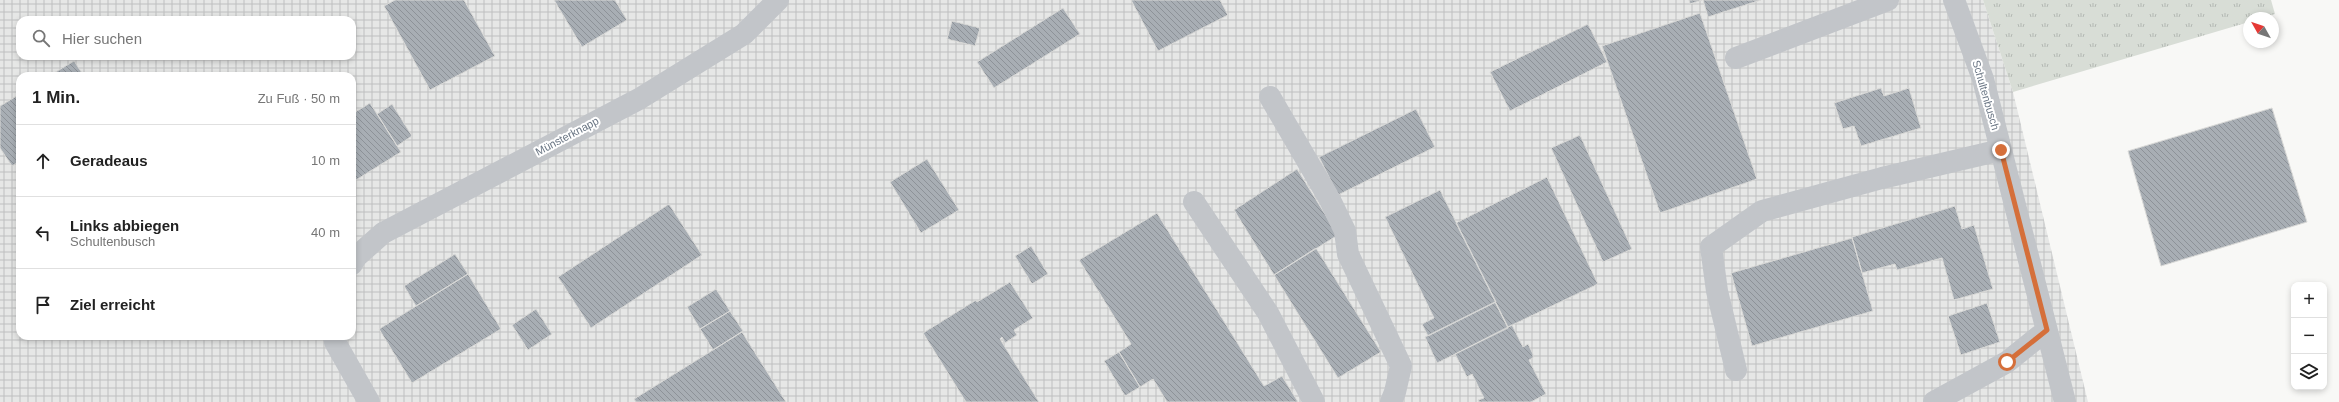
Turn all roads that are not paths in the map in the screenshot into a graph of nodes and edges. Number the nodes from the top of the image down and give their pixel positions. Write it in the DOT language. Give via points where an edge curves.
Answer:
graph roads {
  1 [pos="778,0"];
  2 [pos="1888,0"];
  3 [pos="1954,0"];
  4 [pos="1736,58"];
  5 [pos="1270,97"];
  6 [pos="2001,150"];
  7 [pos="1194,202"];
  8 [pos="356,257"];
  9 [pos="2047,330"];
  10 [pos="335,340"];
  11 [pos="1736,370"];
  12 [pos="369,402"];
  13 [pos="1314,402"];
  14 [pos="1391,402"];
  15 [pos="1934,402"];
  16 [pos="2065,402"];
  1 -- 8 [label="street, Münsterknapp" via="744,34 639,99 383,233"];
  2 -- 4 [label="street"];
  3 -- 6 [label="street, Schultenbusch" via="1983,79"];
  5 -- 14 [label="street" via="1330,200 1345,231 1348,254 1401,366 1396,392"];
  6 -- 9 [label="street, Schultenbusch"];
  6 -- 11 [label="street" via="1882,178 1762,211 1711,248 1717,292"];
  7 -- 13 [label="street" via="1268,313"];
  9 -- 15 [label="street" via="2007,362"];
  9 -- 16 [label="street, Schultenbusch"];
  10 -- 12 [label="street"];
}
